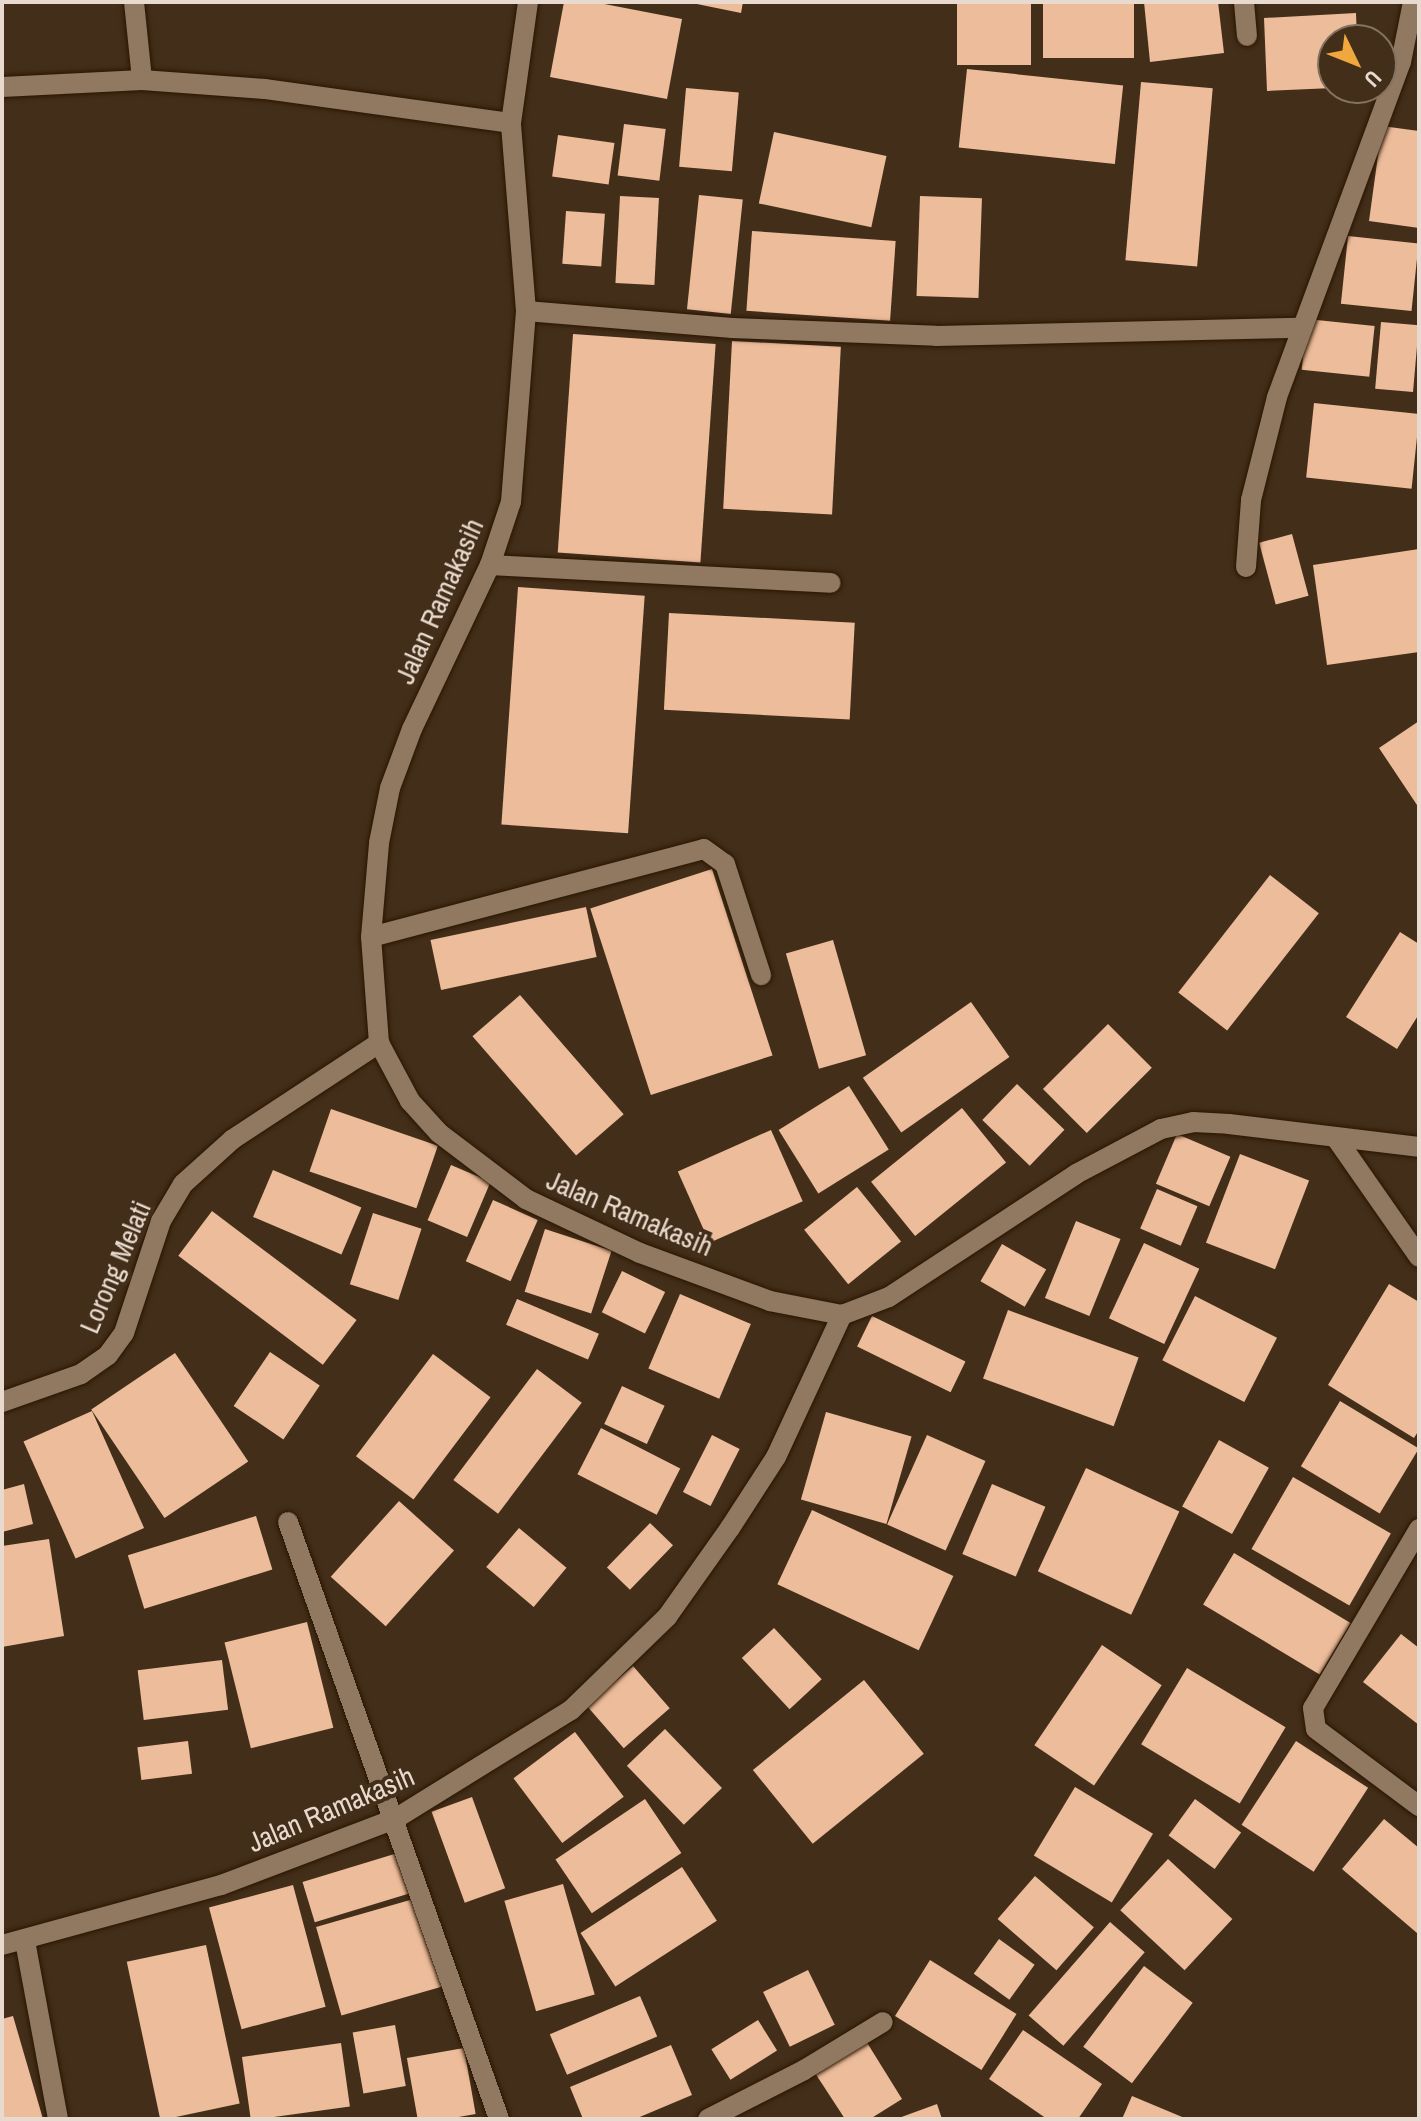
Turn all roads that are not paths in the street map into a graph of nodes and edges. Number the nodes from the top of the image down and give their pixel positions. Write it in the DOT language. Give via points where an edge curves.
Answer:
graph roads {
  1 [pos="134,2"];
  2 [pos="528,2"];
  3 [pos="1244,2"];
  4 [pos="1413,2"];
  5 [pos="1247,36"];
  6 [pos="142,80"];
  7 [pos="2,87"];
  8 [pos="511,123"];
  9 [pos="526,311"];
  10 [pos="1299,328"];
  11 [pos="490,565"];
  12 [pos="1246,567"];
  13 [pos="831,583"];
  14 [pos="371,937"];
  15 [pos="761,975"];
  16 [pos="379,1043"];
  17 [pos="1336,1138"];
  18 [pos="1419,1147"];
  19 [pos="1419,1257"];
  20 [pos="842,1315"];
  21 [pos="2,1402"];
  22 [pos="288,1522"];
  23 [pos="1419,1529"];
  24 [pos="1419,1806"];
  25 [pos="395,1819"];
  26 [pos="25,1941"];
  27 [pos="2,1945"];
  28 [pos="883,2022"];
  29 [pos="58,2119"];
  30 [pos="499,2119"];
  31 [pos="708,2119"];
  1 -- 6 [label="street"];
  2 -- 8 [label="street, Jalan Ramakasih"];
  3 -- 5 [label="street"];
  4 -- 10 [label="street" via="1401,62"];
  6 -- 7 [label="street"];
  6 -- 8 [label="street" via="265,89"];
  8 -- 9 [label="street, Jalan Ramakasih"];
  9 -- 10 [label="street" via="732,328 936,336"];
  9 -- 11 [label="street, Jalan Ramakasih" via="511,502"];
  10 -- 12 [label="street" via="1251,500"];
  11 -- 13 [label="street"];
  11 -- 14 [label="street, Jalan Ramakasih" via="412,729 390,788"];
  14 -- 15 [label="street" via="704,849 725,864"];
  14 -- 16 [label="street, Jalan Ramakasih"];
  16 -- 20 [label="street, Jalan Ramakasih" via="410,1101 439,1133 526,1199 626,1247 770,1301"];
  16 -- 21 [label="street, Lorong Melati" via="233,1139 183,1184 161,1221 124,1333 108,1355 81,1374"];
  17 -- 18 [label="street"];
  17 -- 19 [label="street"];
  17 -- 20 [label="street" via="1193,1122 1161,1129 1076,1174 889,1297"];
  20 -- 25 [label="street, Jalan Ramakasih" via="776,1457 667,1617 571,1710"];
  22 -- 25 [label="street"];
  23 -- 24 [label="street" via="1313,1708 1316,1729"];
  25 -- 26 [label="street, Jalan Ramakasih" via="221,1885"];
  25 -- 30 [label="street"];
  26 -- 27 [label="street, Jalan Ramakasih"];
  26 -- 29 [label="street"];
  28 -- 31 [label="street"];
}
